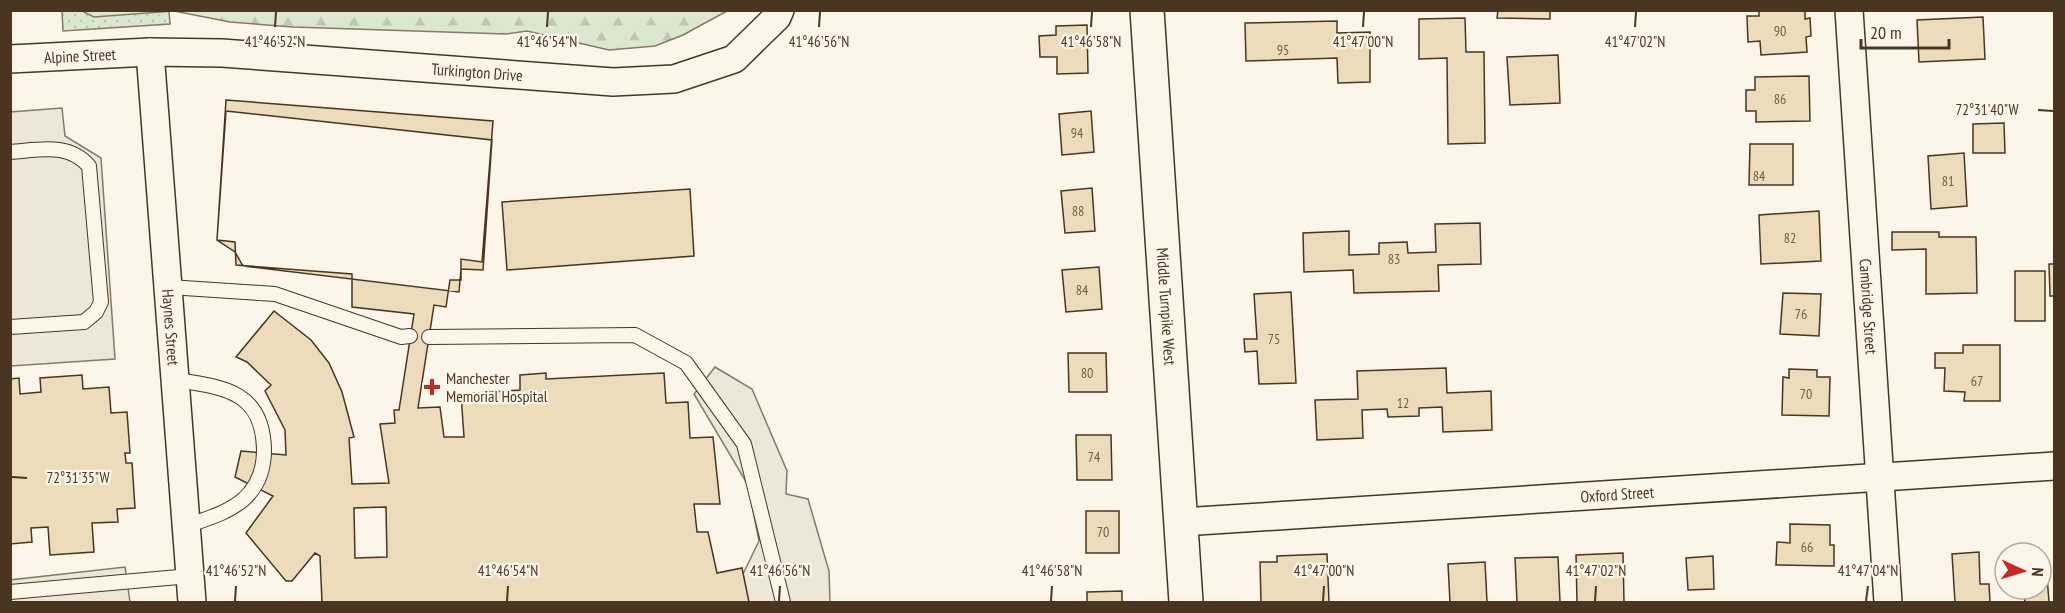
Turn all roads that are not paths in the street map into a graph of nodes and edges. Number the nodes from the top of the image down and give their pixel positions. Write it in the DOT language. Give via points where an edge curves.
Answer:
graph roads {
  1 [pos="780,10"];
  2 [pos="1147,10"];
  3 [pos="1849,10"];
  4 [pos="150,52"];
  5 [pos="10,59"];
  6 [pos="10,152"];
  7 [pos="169,286"];
  8 [pos="10,327"];
  9 [pos="411,336"];
  10 [pos="429,337"];
  11 [pos="176,380"];
  12 [pos="2055,466"];
  13 [pos="1880,476"];
  14 [pos="1182,522"];
  15 [pos="186,526"];
  16 [pos="190,576"];
  17 [pos="10,592"];
  18 [pos="192,603"];
  19 [pos="783,603"];
  20 [pos="1186,603"];
  21 [pos="1888,603"];
  1 -- 4 [label="street, Turkington Drive" via="734,59 674,79 613,82 222,53"];
  2 -- 14 [label="main road, Middle Turnpike West"];
  3 -- 13 [label="street, Cambridge Street"];
  4 -- 5 [label="street, Alpine Street"];
  4 -- 7 [label="street, Haynes Street"];
  6 -- 8 [label="lane" via="63,149 89,166 101,302 84,322"];
  7 -- 9 [label="lane" via="275,294 401,337"];
  7 -- 11 [label="street, Haynes Street"];
  10 -- 19 [label="lane" via="635,334 686,363 744,444"];
  11 -- 15 [label="street, Haynes Street"];
  11 -- 15 [label="lane" via="212,385 237,395 255,409 264,435 261,476 245,498 224,512"];
  12 -- 13 [label="street, Oxford Street"];
  13 -- 14 [label="street, Oxford Street"];
  13 -- 21 [label="street, Cambridge Street"];
  14 -- 20 [label="main road, Middle Turnpike West"];
  15 -- 16 [label="street, Haynes Street"];
  16 -- 17 [label="lane"];
  16 -- 18 [label="street, Haynes Street"];
}
